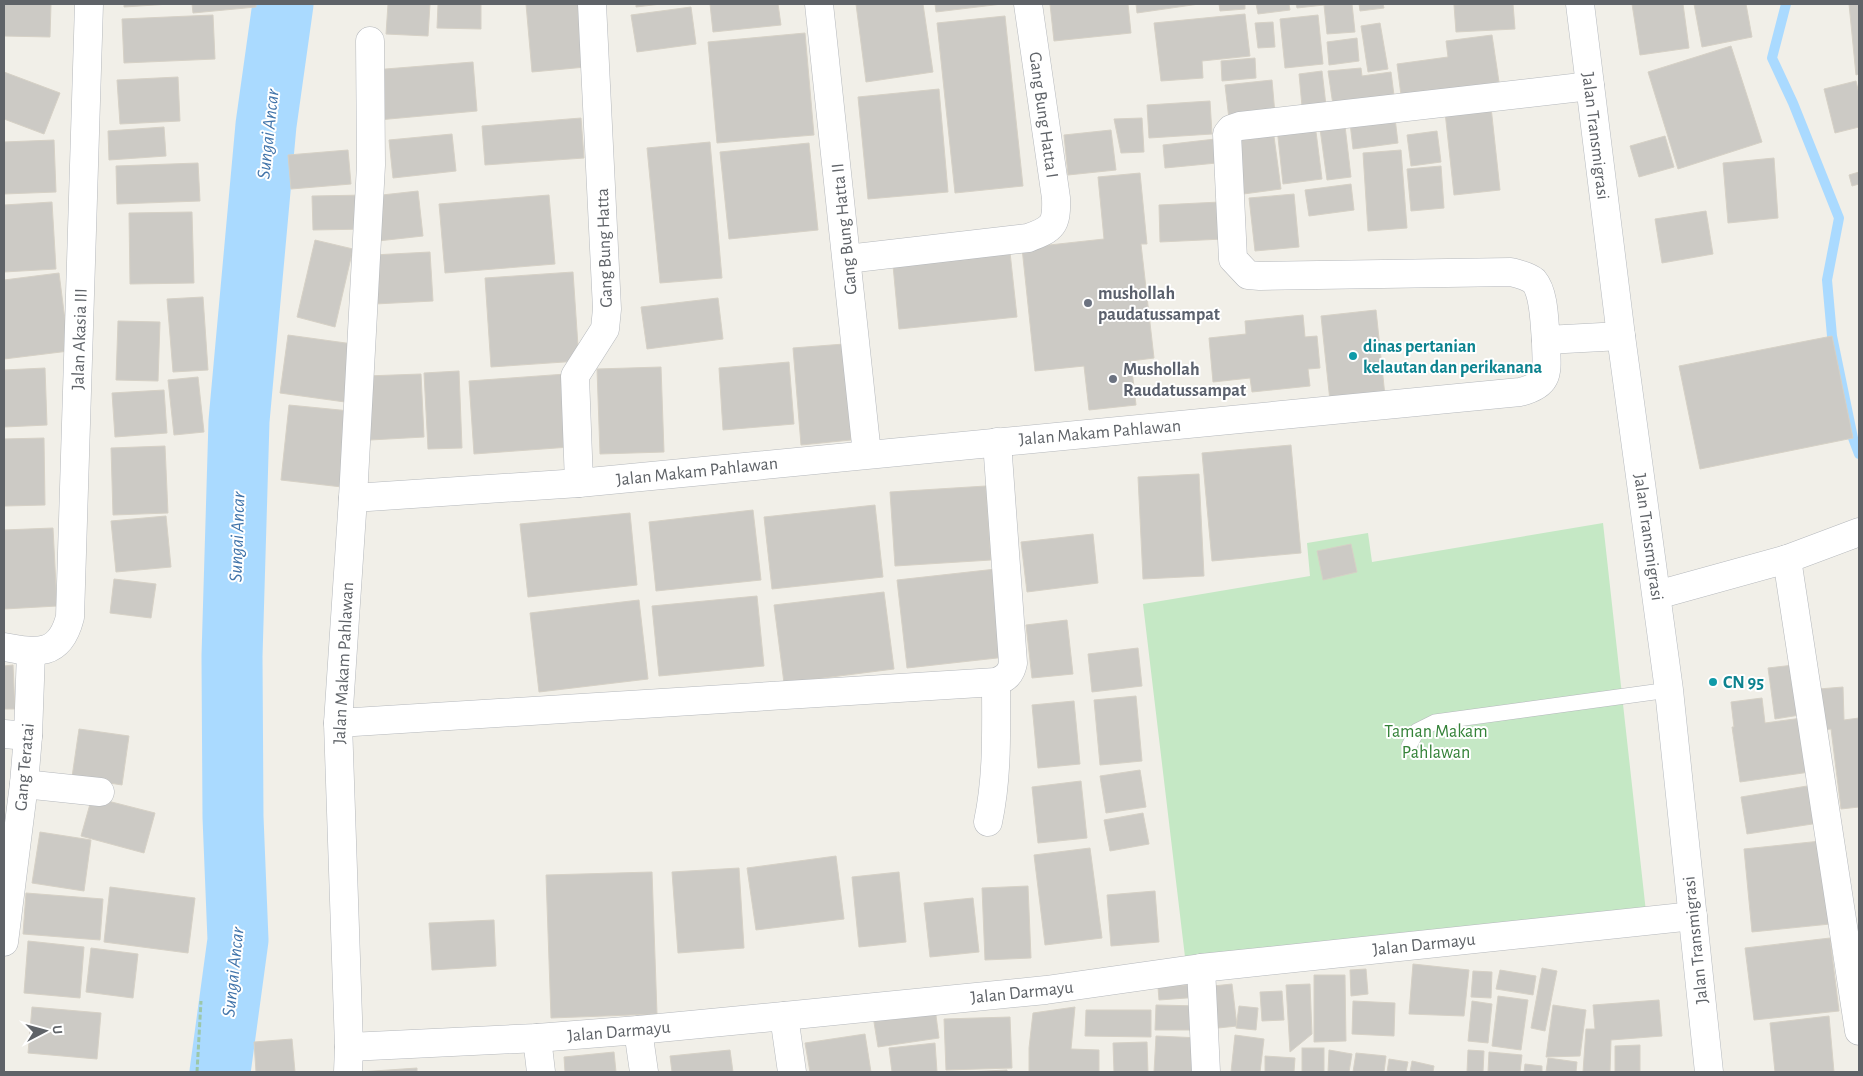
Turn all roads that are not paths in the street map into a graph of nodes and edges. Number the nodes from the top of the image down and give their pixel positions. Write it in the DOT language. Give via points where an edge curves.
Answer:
graph roads {
  1 [pos="89,4"];
  2 [pos="592,4"];
  3 [pos="819,4"];
  4 [pos="1028,4"];
  5 [pos="1580,4"];
  6 [pos="370,41"];
  7 [pos="1590,86"];
  8 [pos="847,259"];
  9 [pos="1621,336"];
  10 [pos="1546,340"];
  11 [pos="997,442"];
  12 [pos="867,454"];
  13 [pos="579,483"];
  14 [pos="353,498"];
  15 [pos="1859,532"];
  16 [pos="1787,559"];
  17 [pos="1657,595"];
  18 [pos="4,647"];
  19 [pos="31,652"];
  20 [pos="996,682"];
  21 [pos="1669,690"];
  22 [pos="338,723"];
  23 [pos="16,735"];
  24 [pos="1409,746"];
  25 [pos="24,784"];
  26 [pos="100,792"];
  27 [pos="988,822"];
  28 [pos="1693,916"];
  29 [pos="4,942"];
  30 [pos="1201,968"];
  31 [pos="784,1016"];
  32 [pos="638,1030"];
  33 [pos="1859,1032"];
  34 [pos="537,1038"];
  35 [pos="349,1060"];
  36 [pos="541,1072"];
  37 [pos="644,1072"];
  38 [pos="792,1072"];
  39 [pos="1206,1072"];
  40 [pos="1709,1072"];
  1 -- 19 [label="street, Jalan Akasia III" via="70,609 68,626 56,645"];
  2 -- 13 [label="street, Gang Bung Hatta" via="607,309 605,329 575,376"];
  3 -- 8 [label="street, Gang Bung Hatta II"];
  4 -- 8 [label="street, Gang Bung Hatta I" via="1056,198 1057,215 1052,225 1028,238"];
  5 -- 7 [label="street, Jalan Transmigrasi"];
  6 -- 14 [label="street" via="371,165"];
  7 -- 9 [label="street, Jalan Transmigrasi"];
  7 -- 10 [label="street, Jalan Makam Pahlawan" via="1240,126 1227,134 1233,259 1248,275 1511,272 1533,281 1540,292"];
  8 -- 12 [label="street, Gang Bung Hatta II"];
  9 -- 10 [label="street"];
  9 -- 17 [label="street, Jalan Transmigrasi"];
  10 -- 11 [label="street, Jalan Makam Pahlawan" via="1546,373 1542,382 1535,388 1520,392"];
  11 -- 12 [label="street, Jalan Makam Pahlawan"];
  11 -- 20 [label="street" via="1013,663 1006,678"];
  12 -- 13 [label="street, Jalan Makam Pahlawan"];
  13 -- 14 [label="street, Jalan Makam Pahlawan"];
  14 -- 22 [label="street, Jalan Makam Pahlawan"];
  15 -- 16 [label="street"];
  16 -- 17 [label="street"];
  16 -- 33 [label="street"];
  17 -- 21 [label="street, Jalan Transmigrasi"];
  18 -- 19 [label="street"];
  19 -- 23 [label="street, Gang Teratai"];
  20 -- 22 [label="street"];
  20 -- 27 [label="street" via="996,758"];
  21 -- 24 [label="lane" via="1435,722 1417,731"];
  21 -- 28 [label="street, Jalan Transmigrasi"];
  22 -- 35 [label="street, Jalan Makam Pahlawan"];
  23 -- 25 [label="street, Gang Teratai"];
  25 -- 26 [label="street"];
  25 -- 29 [label="street, Gang Teratai"];
  28 -- 30 [label="street, Jalan Darmayu"];
  28 -- 40 [label="street, Jalan Transmigrasi"];
  30 -- 31 [label="street, Jalan Darmayu" via="1046,990"];
  30 -- 39 [label="street"];
  31 -- 32 [label="street, Jalan Darmayu"];
  31 -- 38 [label="street"];
  32 -- 34 [label="street, Jalan Darmayu"];
  32 -- 37 [label="street"];
  34 -- 35 [label="street, Jalan Darmayu"];
  34 -- 36 [label="street"];
}
